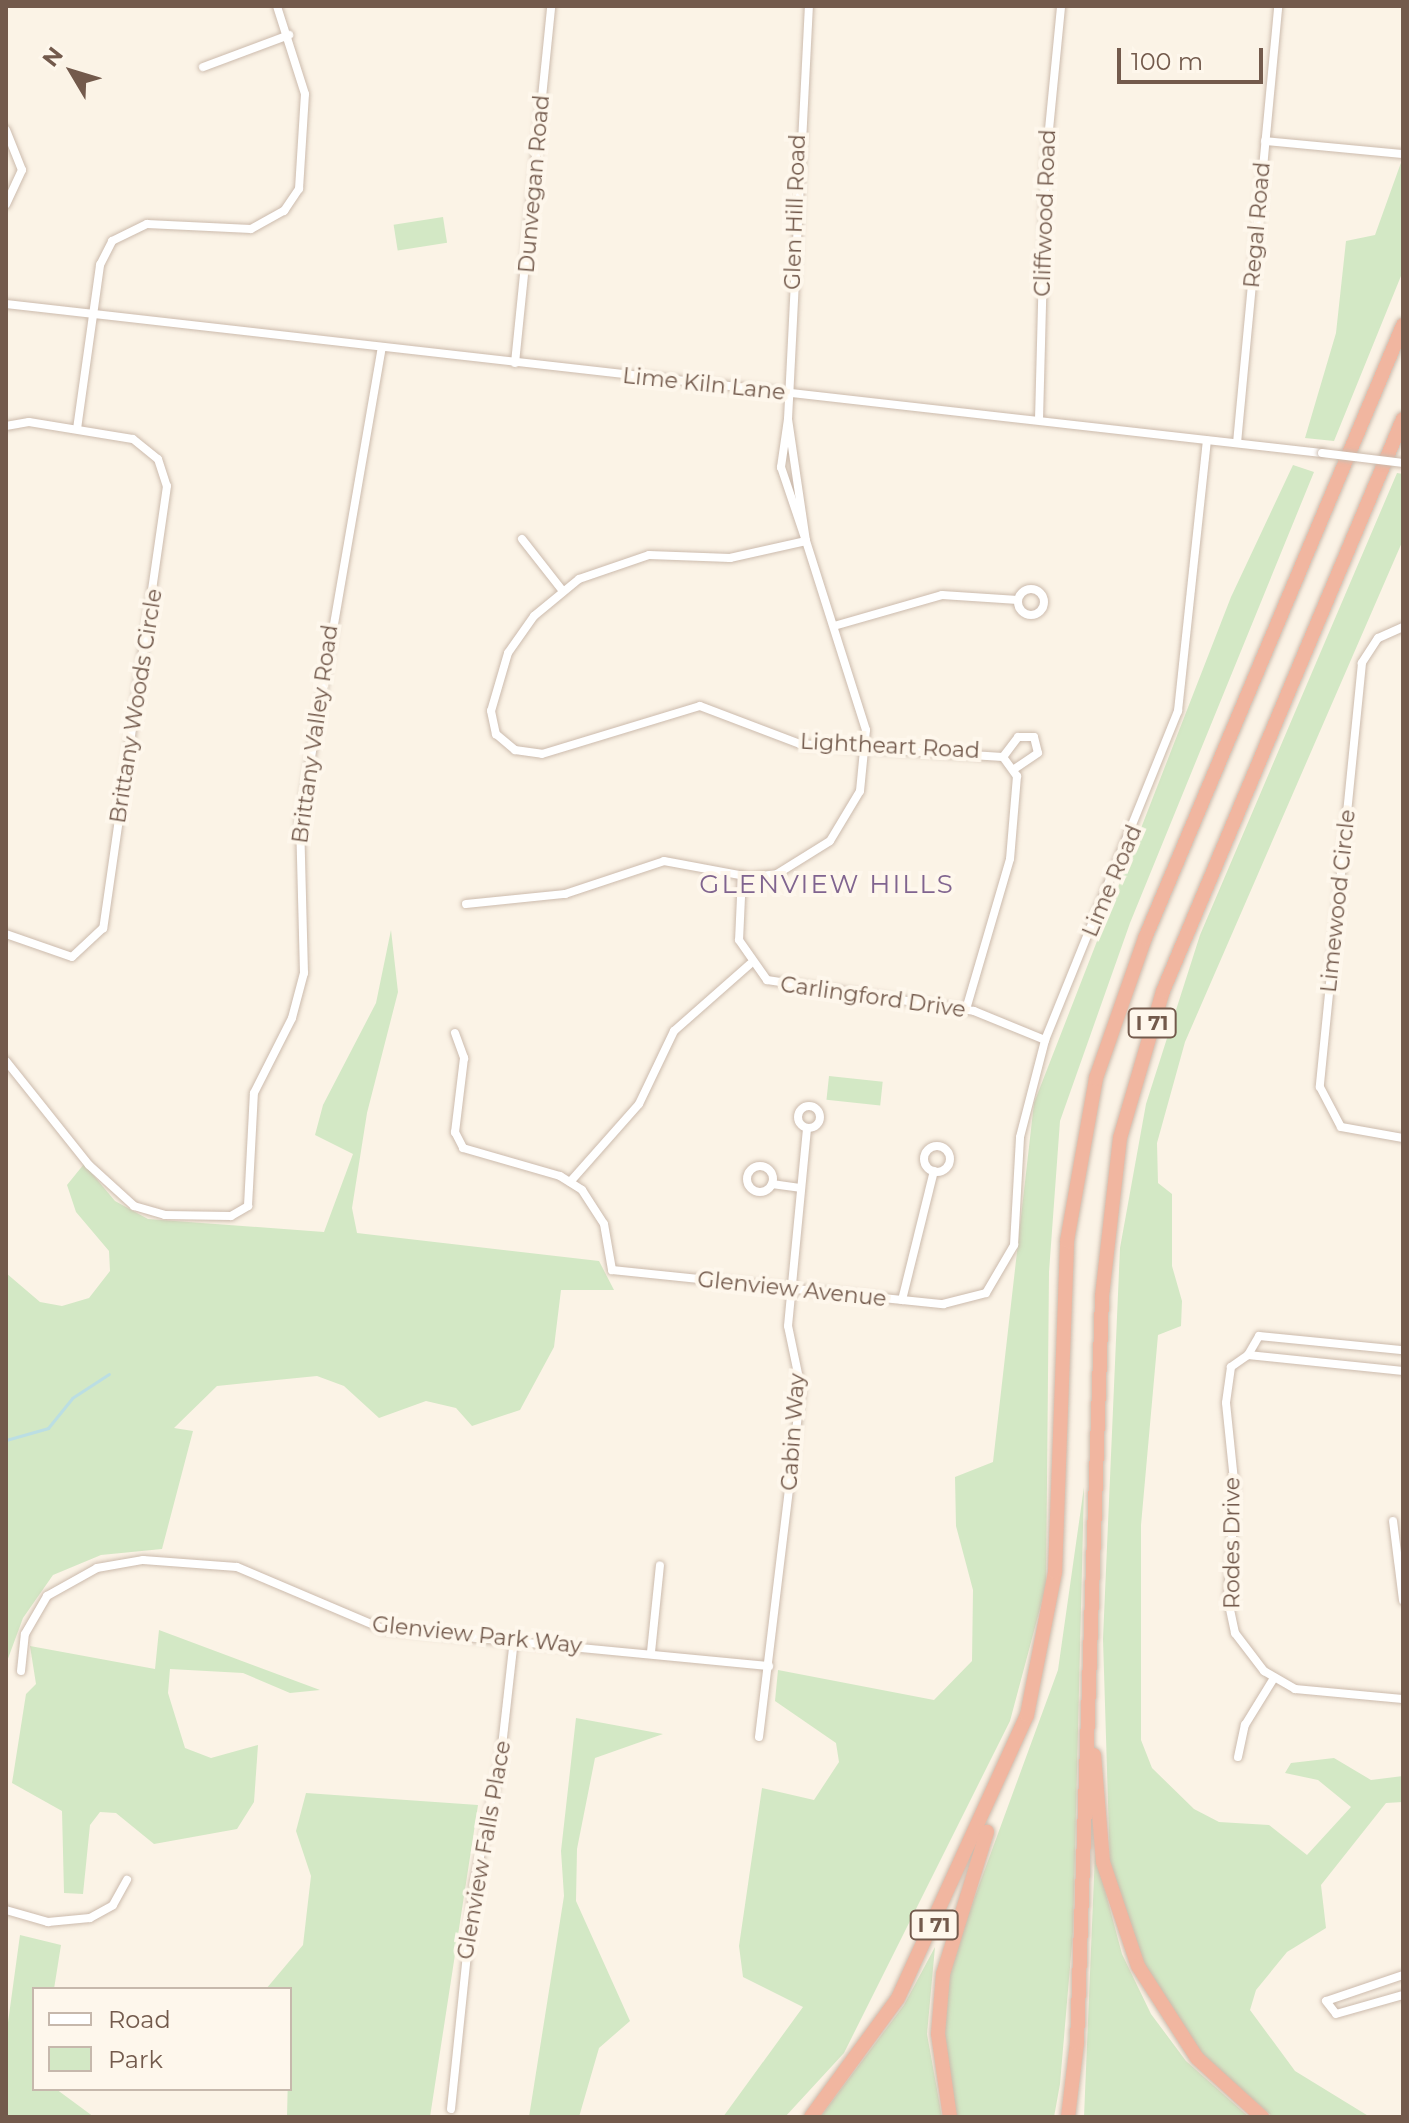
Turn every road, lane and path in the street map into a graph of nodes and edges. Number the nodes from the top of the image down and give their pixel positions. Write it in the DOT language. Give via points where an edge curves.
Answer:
graph roads {
  1 [pos="277,6"];
  2 [pos="551,6"];
  3 [pos="809,6"];
  4 [pos="1061,6"];
  5 [pos="1278,6"];
  6 [pos="289,35"];
  7 [pos="203,67"];
  8 [pos="6,130"];
  9 [pos="1265,141"];
  10 [pos="1403,154"];
  11 [pos="6,205"];
  12 [pos="6,304"];
  13 [pos="94,314"];
  14 [pos="1403,325"];
  15 [pos="382,347"];
  16 [pos="515,363"];
  17 [pos="790,394"];
  18 [pos="788,419"];
  19 [pos="1403,419"];
  20 [pos="1039,420"];
  21 [pos="6,426"];
  22 [pos="77,429"];
  23 [pos="1207,441"];
  24 [pos="1237,443"];
  25 [pos="781,454"];
  26 [pos="792,454"];
  27 [pos="1403,463"];
  28 [pos="793,499"];
  29 [pos="522,539"];
  30 [pos="806,541"];
  31 [pos="562,590"];
  32 [pos="1018,600"];
  33 [pos="834,626"];
  34 [pos="1403,627"];
  35 [pos="867,747"];
  36 [pos="742,875"];
  37 [pos="466,904"];
  38 [pos="6,934"];
  39 [pos="750,964"];
  40 [pos="966,1009"];
  41 [pos="455,1033"];
  42 [pos="1045,1040"];
  43 [pos="6,1061"];
  44 [pos="807,1128"];
  45 [pos="1403,1138"];
  46 [pos="934,1171"];
  47 [pos="570,1182"];
  48 [pos="772,1184"];
  49 [pos="800,1188"];
  50 [pos="791,1289"];
  51 [pos="902,1300"];
  52 [pos="972,1300"];
  53 [pos="1403,1350"];
  54 [pos="1248,1355"];
  55 [pos="1403,1371"];
  56 [pos="1393,1521"];
  57 [pos="660,1565"];
  58 [pos="1403,1600"];
  59 [pos="514,1639"];
  60 [pos="651,1652"];
  61 [pos="769,1666"];
  62 [pos="21,1671"];
  63 [pos="1089,1673"];
  64 [pos="1274,1678"];
  65 [pos="1403,1689"];
  66 [pos="1403,1699"];
  67 [pos="1027,1715"];
  68 [pos="759,1737"];
  69 [pos="1238,1757"];
  70 [pos="127,1880"];
  71 [pos="6,1910"];
  72 [pos="1403,1975"];
  73 [pos="1403,1995"];
  74 [pos="451,2109"];
  75 [pos="811,2117"];
  76 [pos="950,2117"];
  77 [pos="1068,2117"];
  78 [pos="1262,2117"];
  1 -- 6 [label="street"];
  2 -- 16 [label="street, Dunvegan Road"];
  3 -- 17 [label="street, Glen Hill Road"];
  4 -- 20 [label="street, Cliffwood Road" via="1046,160"];
  5 -- 9 [label="street, Regal Road"];
  6 -- 7 [label="street"];
  6 -- 13 [label="street" via="308,123 304,172 289,205 266,224 241,231 147,224 122,232 102,259"];
  8 -- 11 [label="street" via="22,170"];
  9 -- 10 [label="street"];
  9 -- 24 [label="street, Regal Road"];
  12 -- 13 [label="street, Lime Kiln Lane"];
  13 -- 15 [label="street, Lime Kiln Lane"];
  13 -- 22 [label="street"];
  14 -- 67 [label="highway, I 71" via="1145,938 1096,1078 1067,1241 1055,1572"];
  15 -- 16 [label="street, Lime Kiln Lane"];
  15 -- 43 [label="street, Brittany Valley Road" via="300,821 304,973 292,1018 254,1093 255,1167 247,1209 231,1216 165,1215 134,1206 89,1165"];
  16 -- 17 [label="street, Lime Kiln Lane"];
  17 -- 18 [label="street, Glen Hill Road"];
  17 -- 20 [label="street, Lime Kiln Lane"];
  18 -- 25 [label="street, Glen Hill Road"];
  18 -- 26 [label="street, Glen Hill Road"];
  19 -- 63 [label="highway, I 71" via="1180,948 1130,1092 1105,1246"];
  20 -- 23 [label="street, Lime Kiln Lane"];
  21 -- 22 [label="street, Brittany Woods Circle"];
  22 -- 38 [label="street, Brittany Woods Circle" via="126,437 149,449 166,478 166,504 103,928 72,957"];
  23 -- 24 [label="street, Lime Kiln Lane"];
  23 -- 42 [label="street, Lime Road" via="1178,711"];
  24 -- 27 [label="street, Lime Kiln Lane, bridge"];
  25 -- 26 [label="street"];
  25 -- 28 [label="street, Glen Hill Road"];
  26 -- 28 [label="street, Glen Hill Road"];
  28 -- 30 [label="street, Glen Hill Road"];
  29 -- 31 [label="street"];
  30 -- 31 [label="street" via="730,558 628,559"];
  30 -- 33 [label="street, Glen Hill Road"];
  31 -- 35 [label="street, Lightheart Road" via="528,623 504,662 491,711 499,739 542,754 700,706 800,744"];
  32 -- 33 [label="street" via="942,595"];
  33 -- 35 [label="street, Glen Hill Road"];
  34 -- 45 [label="street, Limewood Circle" via="1378,638 1362,663 1320,1087 1341,1127"];
  35 -- 36 [label="street, Glen Hill Road" via="860,791 830,841 785,871"];
  35 -- 40 [label="street, Lightheart Road" via="1009,763 1010,859"];
  36 -- 37 [label="street, Glen Hill Road" via="664,861 565,894"];
  36 -- 39 [label="street" via="738,933"];
  39 -- 40 [label="street, Carlingford Drive" via="794,989"];
  39 -- 47 [label="street" via="674,1031 639,1104"];
  40 -- 42 [label="street, Carlingford Drive"];
  41 -- 47 [label="street" via="464,1058 460,1143"];
  42 -- 52 [label="street, Lime Road" via="1020,1137 1010,1261 995,1285"];
  44 -- 49 [label="street, Cabin Way"];
  46 -- 51 [label="street"];
  47 -- 50 [label="street, Glenview Avenue" via="600,1215 612,1270"];
  48 -- 49 [label="street"];
  49 -- 50 [label="street, Cabin Way"];
  50 -- 51 [label="street, Glenview Avenue"];
  50 -- 61 [label="street, Cabin Way" via="788,1326 801,1388"];
  51 -- 52 [label="street, Glenview Avenue"];
  53 -- 54 [label="street" via="1259,1336"];
  54 -- 55 [label="street"];
  54 -- 64 [label="street, Rodes Drive" via="1235,1361 1227,1382 1235,1514 1228,1600 1244,1649"];
  56 -- 58 [label="street"];
  57 -- 60 [label="street"];
  59 -- 60 [label="street, Glenview Park Way"];
  59 -- 62 [label="street, Glenview Park Way" via="383,1629 237,1567 143,1560 97,1568 53,1590 34,1610"];
  59 -- 74 [label="street, Glenview Falls Place" via="500,1764 474,1885"];
  60 -- 61 [label="street, Glenview Park Way"];
  61 -- 68 [label="street, Cabin Way"];
  63 -- 77 [label="highway, I 71"];
  63 -- 78 [label="highway" via="1098,1823 1123,1933 1173,2026 1215,2077"];
  64 -- 66 [label="street" via="1310,1692"];
  64 -- 69 [label="street" via="1245,1725"];
  65 -- 66 [label="street"];
  67 -- 75 [label="highway, I 71" via="898,1998"];
  67 -- 76 [label="highway" via="943,1974 938,2034"];
  70 -- 71 [label="street" via="113,1905 90,1918 48,1922"];
  72 -- 73 [label="street" via="1326,2001 1336,2014"];
}
